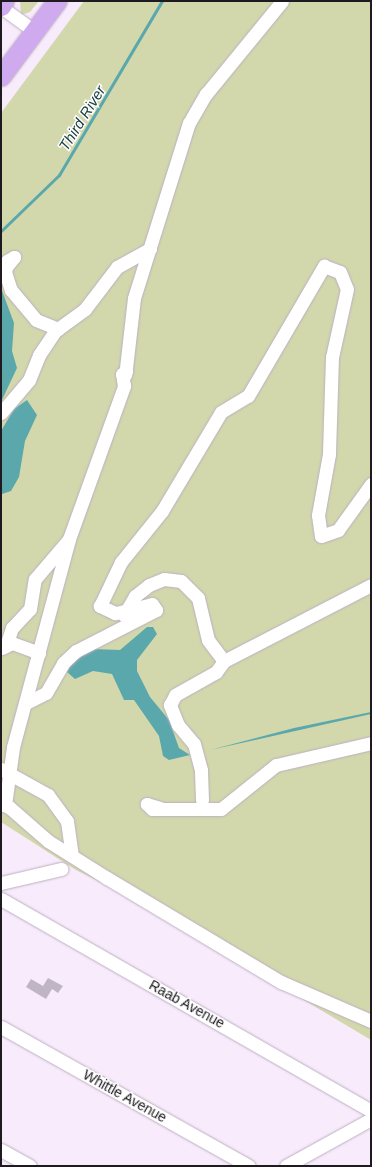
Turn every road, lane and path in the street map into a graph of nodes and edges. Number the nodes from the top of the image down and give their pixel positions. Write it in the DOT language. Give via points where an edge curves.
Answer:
graph roads {
  1 [pos="4,1"];
  2 [pos="57,1"];
  3 [pos="282,1"];
  4 [pos="1,7"];
  5 [pos="34,31"];
  6 [pos="1,76"];
  7 [pos="150,249"];
  8 [pos="109,263"];
  9 [pos="6,267"];
  10 [pos="104,281"];
  11 [pos="51,330"];
  12 [pos="1,413"];
  13 [pos="371,484"];
  14 [pos="59,559"];
  15 [pos="371,585"];
  16 [pos="126,611"];
  17 [pos="118,627"];
  18 [pos="4,646"];
  19 [pos="39,653"];
  20 [pos="224,661"];
  21 [pos="26,703"];
  22 [pos="371,743"];
  23 [pos="7,753"];
  24 [pos="5,771"];
  25 [pos="3,790"];
  26 [pos="202,800"];
  27 [pos="3,805"];
  28 [pos="160,808"];
  29 [pos="72,856"];
  30 [pos="61,869"];
  31 [pos="1,883"];
  32 [pos="1,899"];
  33 [pos="371,1021"];
  34 [pos="1,1026"];
  35 [pos="371,1111"];
  36 [pos="371,1119"];
  37 [pos="1,1150"];
  38 [pos="30,1166"];
  39 [pos="249,1166"];
  40 [pos="286,1166"];
  1 -- 4 [label="highway"];
  2 -- 5 [label="highway"];
  3 -- 7 [label="street" via="195,110"];
  4 -- 5 [label="street"];
  5 -- 6 [label="highway"];
  7 -- 10 [label="street" via="126,260"];
  7 -- 14 [label="street" via="134,298 126,371 122,374 124,386 69,540"];
  8 -- 10 [label="street"];
  9 -- 11 [label="street" via="11,290"];
  10 -- 11 [label="street" via="88,305"];
  11 -- 12 [label="street" via="29,380"];
  13 -- 16 [label="street" via="362,502 338,530 321,536 318,515 329,454 332,357 346,289 340,272 324,266 248,396 221,412 162,511 121,562 100,606 110,613"];
  14 -- 18 [label="street" via="35,579 30,609 12,628"];
  14 -- 19 [label="street"];
  15 -- 20 [label="street"];
  16 -- 17 [label="street"];
  16 -- 17 [label="street" via="152,604 157,608"];
  16 -- 20 [label="street" via="135,596 149,585 164,579 181,581 198,598 208,640"];
  17 -- 21 [label="street" via="76,651 63,663 46,693"];
  18 -- 19 [label="street"];
  19 -- 21 [label="street"];
  20 -- 26 [label="street" via="216,672 175,695 170,705 178,725 194,744 201,770"];
  21 -- 23 [label="street"];
  22 -- 28 [label="street" via="276,765 221,809"];
  23 -- 24 [label="street"];
  24 -- 25 [label="street"];
  24 -- 29 [label="street" via="48,795 61,811 70,827"];
  25 -- 27 [label="street"];
  27 -- 29 [label="street"];
  29 -- 33 [label="street" via="280,982"];
  30 -- 31 [label="street"];
  32 -- 35 [label="street, Raab Avenue"];
  34 -- 39 [label="street, Whittle Avenue"];
  36 -- 40 [label="street"];
  37 -- 38 [label="street"];
}
